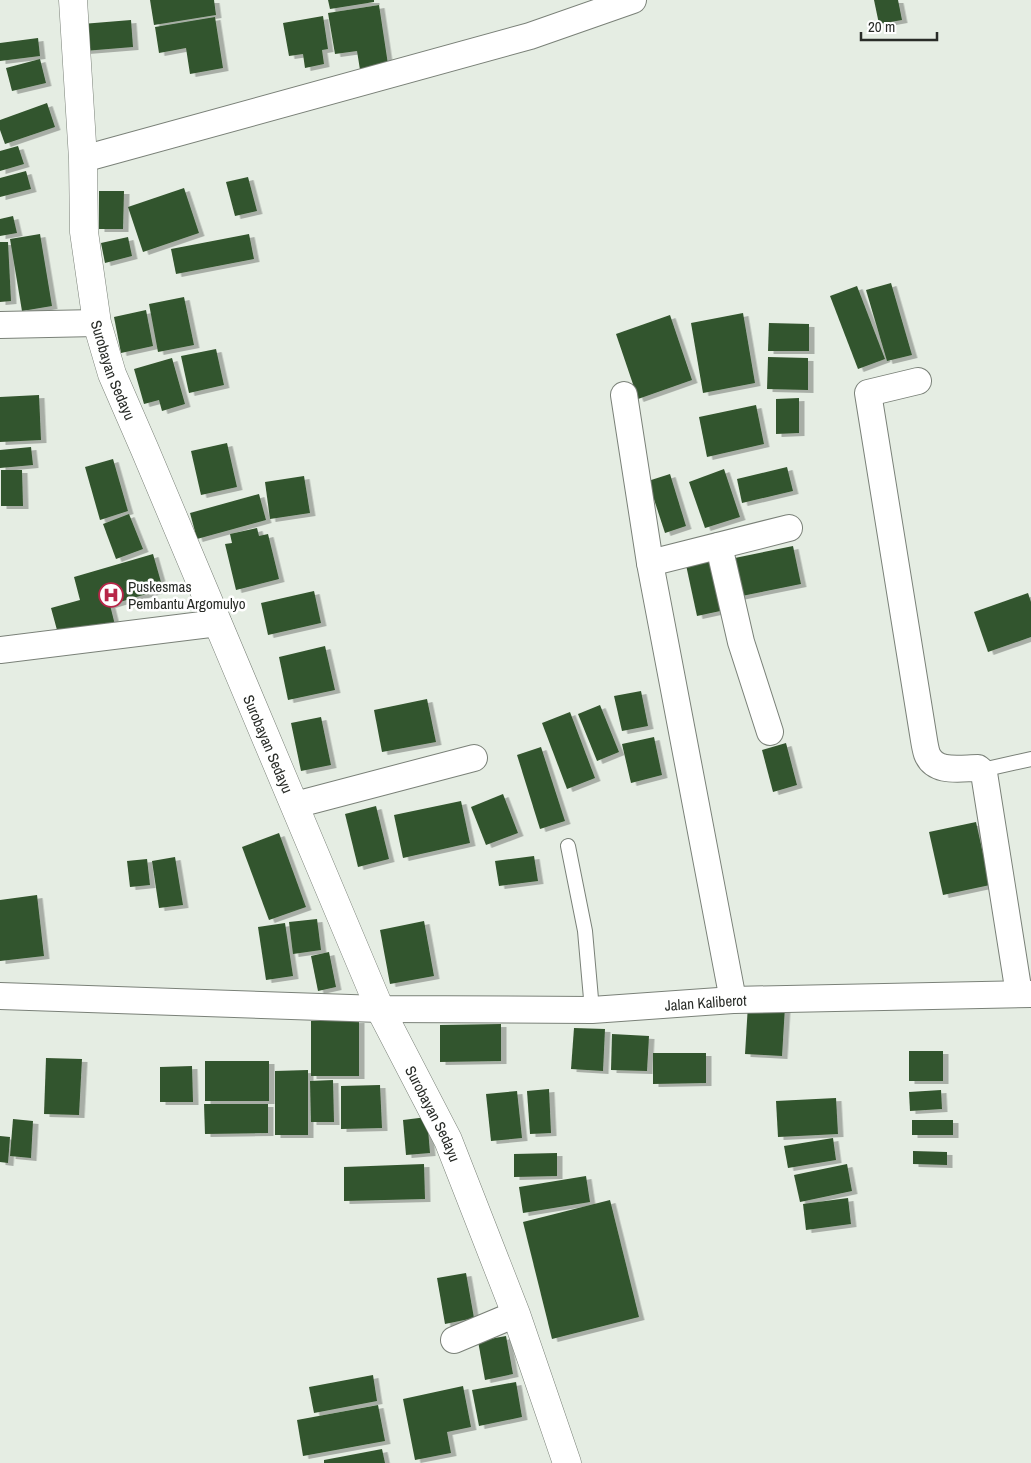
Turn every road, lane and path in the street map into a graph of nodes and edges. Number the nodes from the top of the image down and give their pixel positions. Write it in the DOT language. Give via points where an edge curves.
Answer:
graph roads {
  1 [pos="73,0"];
  2 [pos="633,0"];
  3 [pos="83,159"];
  4 [pos="97,322"];
  5 [pos="0,325"];
  6 [pos="918,381"];
  7 [pos="624,395"];
  8 [pos="789,528"];
  9 [pos="719,546"];
  10 [pos="650,563"];
  11 [pos="218,623"];
  12 [pos="0,650"];
  13 [pos="770,732"];
  14 [pos="474,758"];
  15 [pos="1031,759"];
  16 [pos="982,770"];
  17 [pos="294,805"];
  18 [pos="568,846"];
  19 [pos="1025,994"];
  20 [pos="0,996"];
  21 [pos="733,1000"];
  22 [pos="380,1009"];
  23 [pos="592,1010"];
  24 [pos="516,1314"];
  25 [pos="454,1340"];
  26 [pos="567,1463"];
  1 -- 3 [label="main road, Surobayan Sedayu"];
  2 -- 3 [label="street" via="530,36"];
  3 -- 4 [label="main road, Surobayan Sedayu" via="84,232"];
  4 -- 5 [label="street"];
  4 -- 11 [label="main road, Surobayan Sedayu" via="112,374"];
  6 -- 16 [label="street" via="868,393 923,734 927,754 936,766"];
  7 -- 10 [label="street"];
  8 -- 9 [label="street"];
  9 -- 10 [label="street"];
  9 -- 13 [label="street" via="741,642"];
  10 -- 21 [label="street"];
  11 -- 12 [label="street"];
  11 -- 17 [label="main road, Surobayan Sedayu"];
  14 -- 17 [label="street"];
  15 -- 16 [label="lane"];
  16 -- 19 [label="street"];
  17 -- 22 [label="main road, Surobayan Sedayu"];
  18 -- 23 [label="lane" via="585,931"];
  19 -- 21 [label="street, Jalan Kaliberot"];
  20 -- 22 [label="street, Jalan Kaliberot"];
  21 -- 23 [label="street, Jalan Kaliberot"];
  22 -- 23 [label="street, Jalan Kaliberot"];
  22 -- 24 [label="main road, Surobayan Sedayu" via="448,1140"];
  24 -- 25 [label="street"];
  24 -- 26 [label="main road, Surobayan Sedayu"];
}
